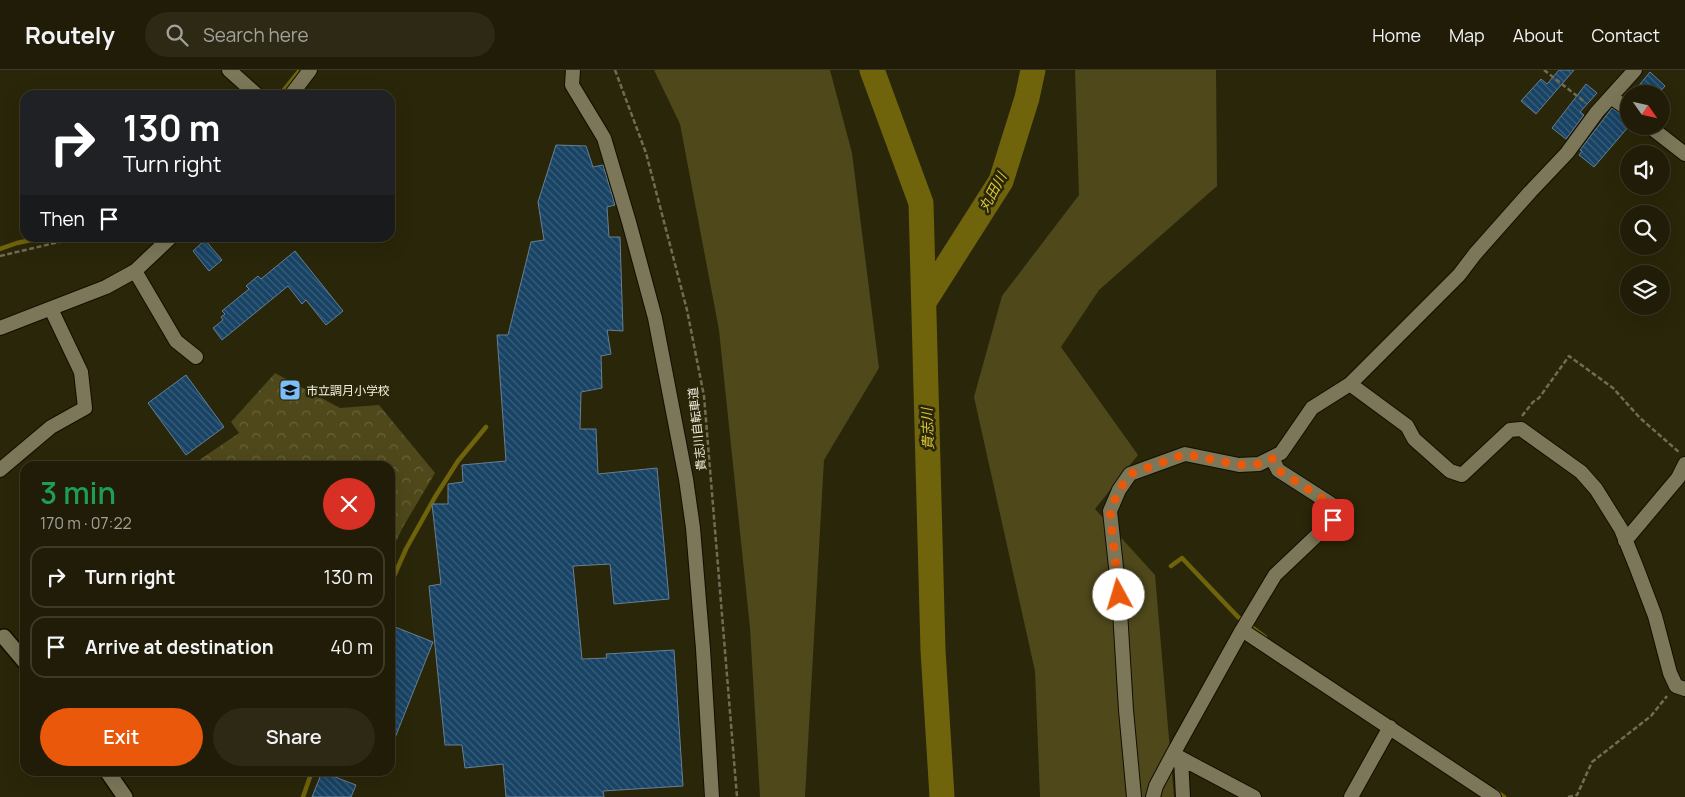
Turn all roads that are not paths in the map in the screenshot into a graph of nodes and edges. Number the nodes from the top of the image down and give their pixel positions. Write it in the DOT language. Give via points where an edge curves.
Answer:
graph roads {
  1 [pos="229,70"];
  2 [pos="310,70"];
  3 [pos="573,70"];
  4 [pos="1635,70"];
  5 [pos="251,90"];
  6 [pos="295,90"];
  7 [pos="1611,97"];
  8 [pos="1620,104"];
  9 [pos="1661,135"];
  10 [pos="1685,154"];
  11 [pos="166,242"];
  12 [pos="135,271"];
  13 [pos="52,309"];
  14 [pos="0,328"];
  15 [pos="196,358"];
  16 [pos="1350,384"];
  17 [pos="1272,458"];
  18 [pos="1685,464"];
  19 [pos="0,470"];
  20 [pos="1626,541"];
  21 [pos="1242,630"];
  22 [pos="2,636"];
  23 [pos="20,656"];
  24 [pos="1680,687"];
  25 [pos="1390,727"];
  26 [pos="1177,756"];
  27 [pos="110,776"];
  28 [pos="1230,791"];
  29 [pos="125,797"];
  30 [pos="712,797"];
  31 [pos="1134,797"];
  32 [pos="1153,797"];
  33 [pos="1183,797"];
  34 [pos="1254,797"];
  35 [pos="1351,797"];
  36 [pos="1494,797"];
  1 -- 5 [label="street"];
  2 -- 6 [label="street"];
  3 -- 30 [label="street" via="572,85 604,138 629,222 655,318 684,469 693,528"];
  4 -- 7 [label="street"];
  7 -- 8 [label="street"];
  7 -- 16 [label="street" via="1567,153 1475,254 1460,275"];
  9 -- 10 [label="street"];
  11 -- 12 [label="street"];
  12 -- 13 [label="street"];
  12 -- 15 [label="street" via="176,341"];
  13 -- 14 [label="street"];
  13 -- 19 [label="street" via="81,372 85,408 51,427"];
  16 -- 17 [label="street" via="1312,408 1281,453"];
  16 -- 20 [label="street" via="1407,426 1414,438 1450,471 1462,475 1510,430 1521,429 1581,472 1596,489"];
  17 -- 21 [label="street" via="1278,470 1331,504 1333,520 1275,575"];
  17 -- 31 [label="street" via="1259,464 1239,465 1185,454 1130,474 1110,511"];
  18 -- 20 [label="street" via="1678,478"];
  20 -- 24 [label="street" via="1654,616 1670,673"];
  21 -- 25 [label="street"];
  21 -- 26 [label="street"];
  22 -- 23 [label="street"];
  25 -- 35 [label="street"];
  25 -- 36 [label="street"];
  26 -- 28 [label="street"];
  26 -- 32 [label="street" via="1156,786"];
  26 -- 33 [label="street"];
  27 -- 29 [label="street"];
  28 -- 34 [label="street"];
}
